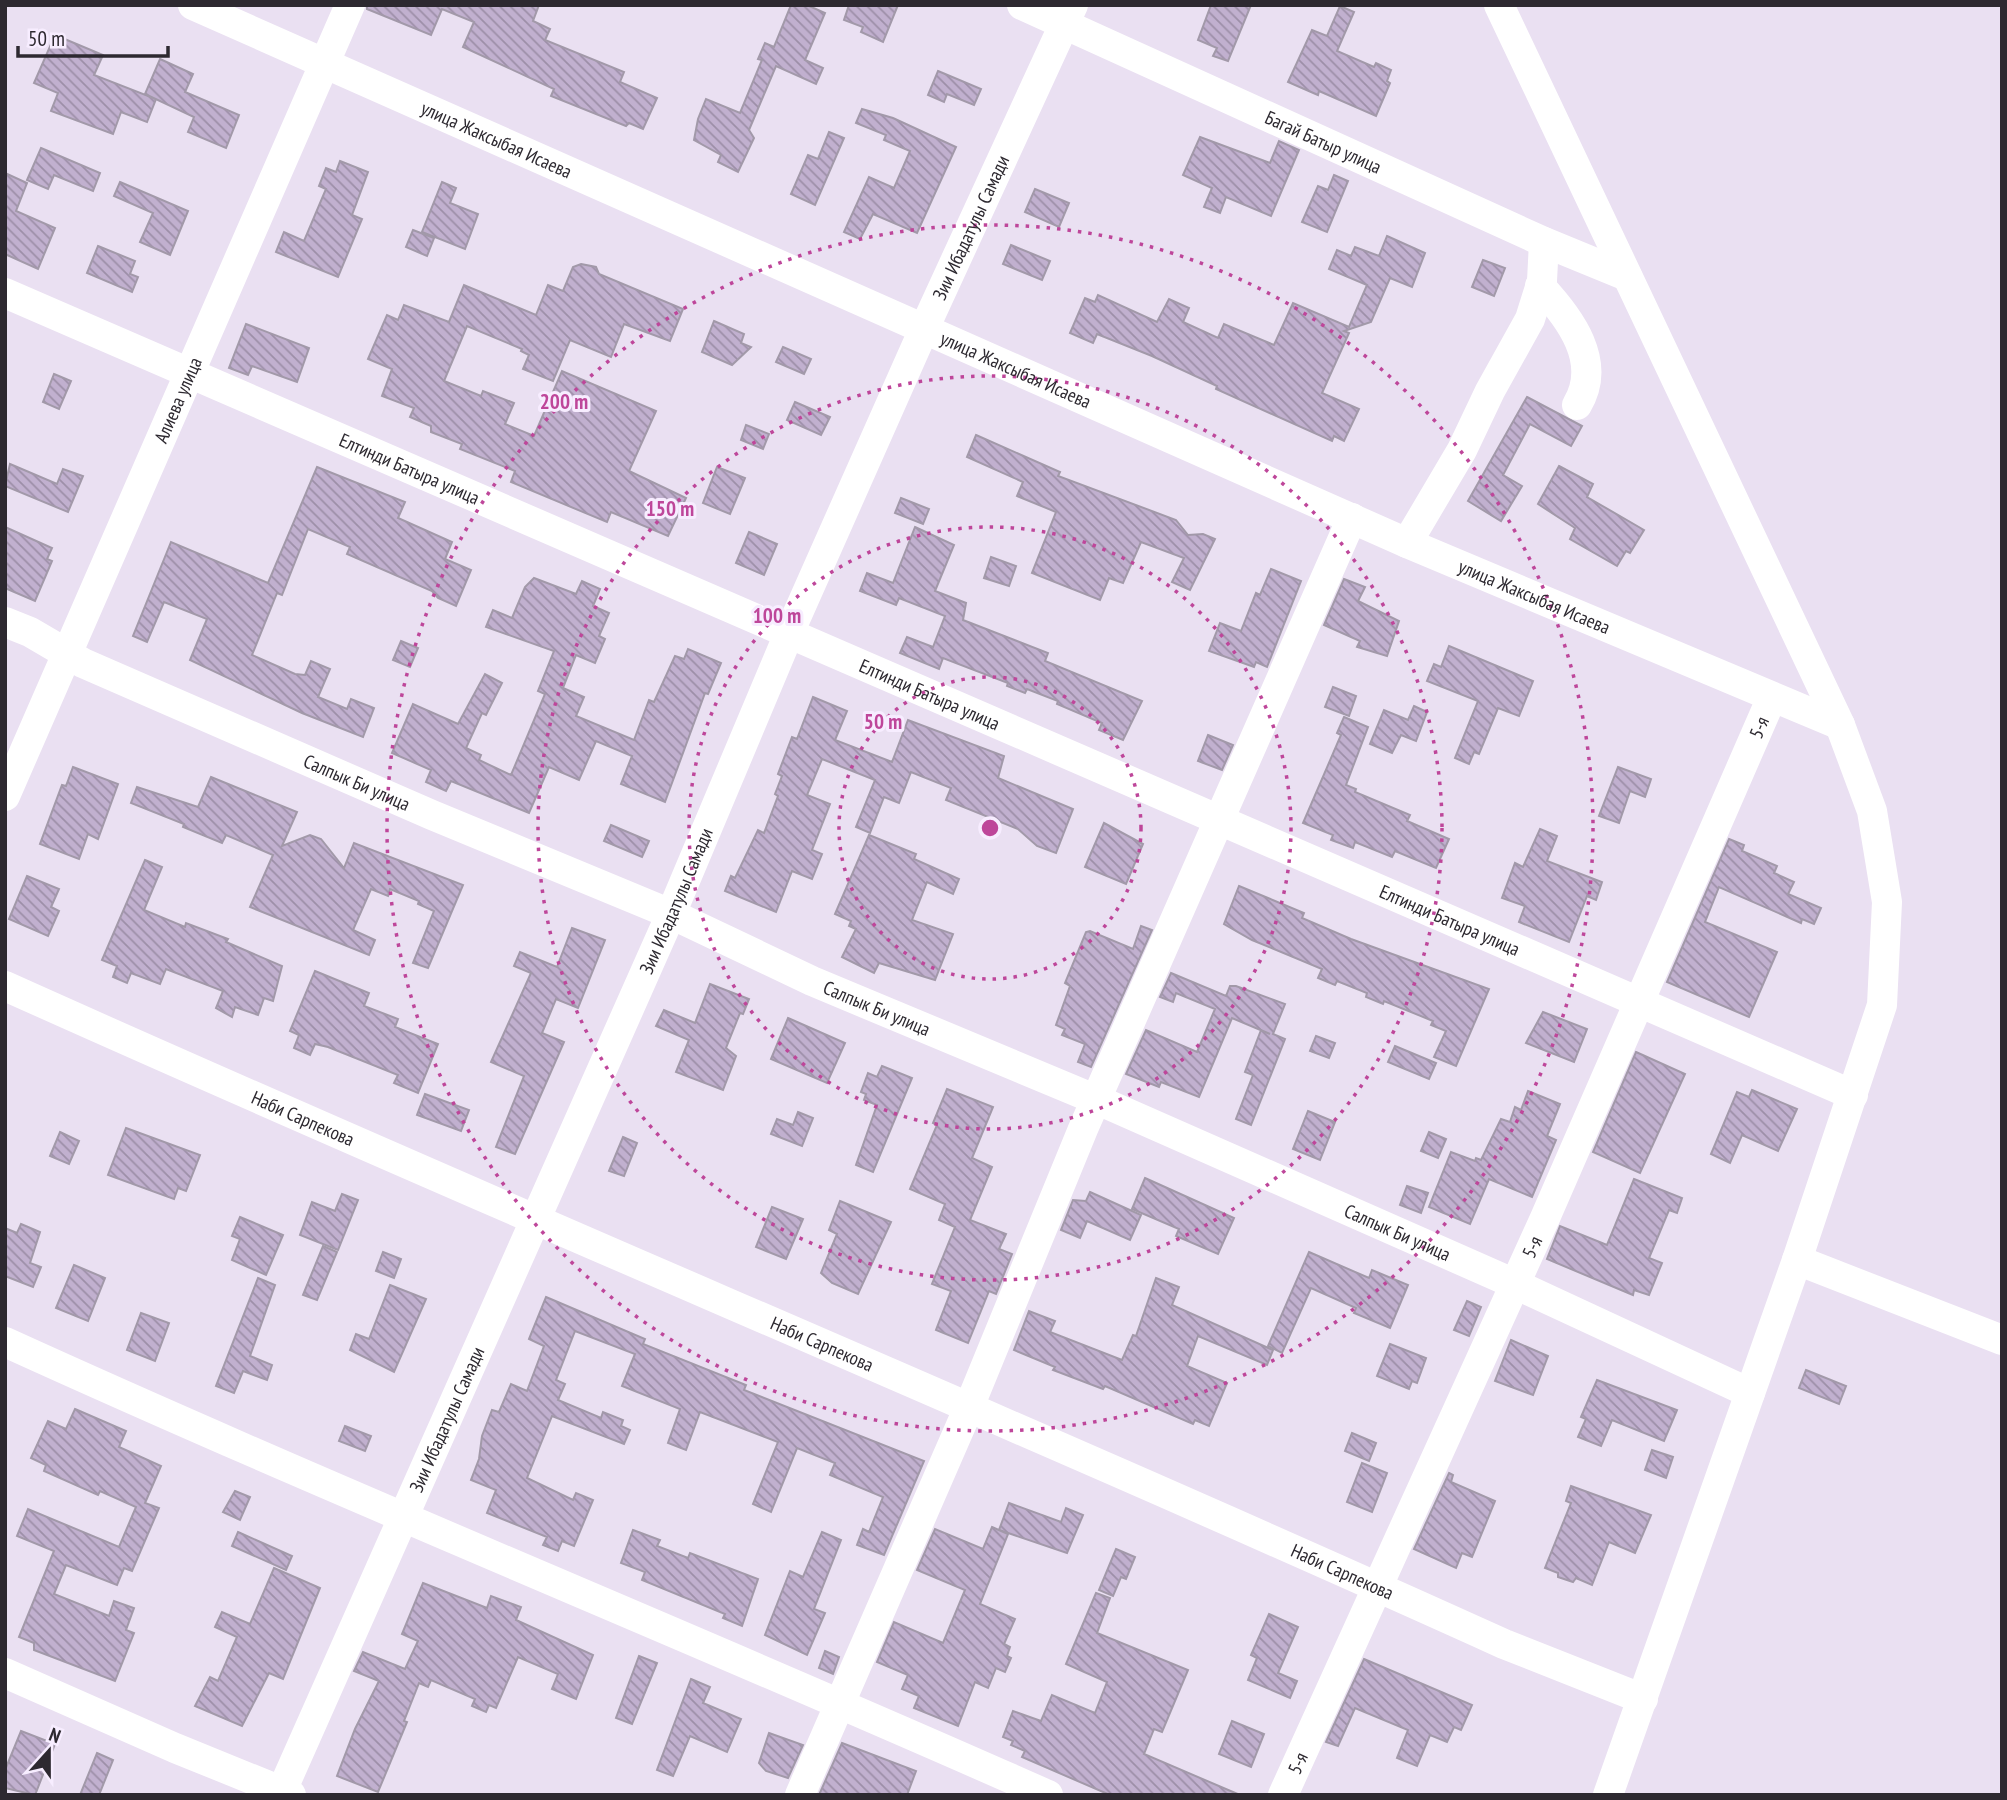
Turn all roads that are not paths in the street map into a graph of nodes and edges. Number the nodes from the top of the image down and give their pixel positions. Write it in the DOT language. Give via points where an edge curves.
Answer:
graph roads {
  1 [pos="193,5"];
  2 [pos="350,5"];
  3 [pos="1022,5"];
  4 [pos="1499,5"];
  5 [pos="1068,14"];
  6 [pos="326,62"];
  7 [pos="1544,242"];
  8 [pos="1627,276"];
  9 [pos="1540,286"];
  10 [pos="5,293"];
  11 [pos="924,329"];
  12 [pos="187,374"];
  13 [pos="1577,405"];
  14 [pos="1352,518"];
  15 [pos="1407,543"];
  16 [pos="5,622"];
  17 [pos="789,632"];
  18 [pos="69,653"];
  19 [pos="1772,697"];
  20 [pos="1840,725"];
  21 [pos="5,796"];
  22 [pos="1220,821"];
  23 [pos="671,914"];
  24 [pos="5,986"];
  25 [pos="1640,1001"];
  26 [pos="1853,1095"];
  27 [pos="1096,1099"];
  28 [pos="536,1218"];
  29 [pos="1797,1260"];
  30 [pos="1515,1284"];
  31 [pos="2002,1340"];
  32 [pos="5,1342"];
  33 [pos="1750,1393"];
  34 [pos="969,1407"];
  35 [pos="400,1517"];
  36 [pos="1377,1586"];
  37 [pos="5,1673"];
  38 [pos="1643,1699"];
  39 [pos="839,1702"];
  40 [pos="284,1793"];
  41 [pos="800,1795"];
  42 [pos="1048,1795"];
  43 [pos="1283,1795"];
  44 [pos="1608,1795"];
  1 -- 6 [label="street, улица Жаксыбая Исаева"];
  2 -- 6 [label="street, Алиева улица"];
  3 -- 5 [label="street, Багай Батыр улица"];
  4 -- 8 [label="street"];
  5 -- 7 [label="street, Багай Батыр улица"];
  5 -- 11 [label="street, Зии Ибадатулы Самади"];
  6 -- 11 [label="street, улица Жаксыбая Исаева"];
  6 -- 12 [label="street, Алиева улица"];
  7 -- 8 [label="street, Багай Батыр улица"];
  7 -- 9 [label="street"];
  8 -- 20 [label="street"];
  9 -- 13 [label="street" via="1562,313 1586,357 1587,388"];
  9 -- 15 [label="street" via="1530,319"];
  10 -- 12 [label="street, Елтинди Батыра улица"];
  11 -- 14 [label="street, улица Жаксыбая Исаева"];
  11 -- 17 [label="street, Зии Ибадатулы Самади"];
  12 -- 17 [label="street, Елтинди Батыра улица"];
  12 -- 18 [label="street, Алиева улица"];
  14 -- 15 [label="street, улица Жаксыбая Исаева"];
  14 -- 22 [label="street"];
  15 -- 19 [label="street, улица Жаксыбая Исаева"];
  16 -- 18 [label="street, Салпык Би улица"];
  17 -- 22 [label="street, Елтинди Батыра улица"];
  17 -- 23 [label="street, Зии Ибадатулы Самади"];
  18 -- 21 [label="street, Алиева улица"];
  18 -- 23 [label="street, Салпык Би улица" via="432,815"];
  19 -- 20 [label="street, улица Жаксыбая Исаева"];
  19 -- 25 [label="street, 5-я"];
  20 -- 26 [label="street" via="1872,811 1887,902 1882,1005"];
  22 -- 25 [label="street, Елтинди Батыра улица"];
  22 -- 27 [label="street"];
  23 -- 27 [label="street, Салпык Би улица" via="812,981"];
  23 -- 28 [label="street, Зии Ибадатулы Самади"];
  24 -- 28 [label="street, Наби Сарпекова"];
  25 -- 26 [label="street, Елтинди Батыра улица"];
  25 -- 30 [label="street, 5-я"];
  26 -- 29 [label="street"];
  27 -- 30 [label="street, Салпык Би улица"];
  27 -- 34 [label="street"];
  28 -- 34 [label="street, Наби Сарпекова"];
  28 -- 35 [label="street, Зии Ибадатулы Самади"];
  29 -- 31 [label="street"];
  29 -- 33 [label="street"];
  30 -- 33 [label="street, Салпык Би улица"];
  30 -- 36 [label="street, 5-я"];
  32 -- 35 [label="street"];
  33 -- 38 [label="street"];
  34 -- 36 [label="street, Наби Сарпекова"];
  34 -- 39 [label="street"];
  35 -- 39 [label="street"];
  35 -- 40 [label="street, Зии Ибадатулы Самади"];
  36 -- 38 [label="street, Наби Сарпекова"];
  36 -- 43 [label="street, 5-я"];
  37 -- 40 [label="street"];
  38 -- 44 [label="street"];
  39 -- 41 [label="street"];
  39 -- 42 [label="street"];
}
